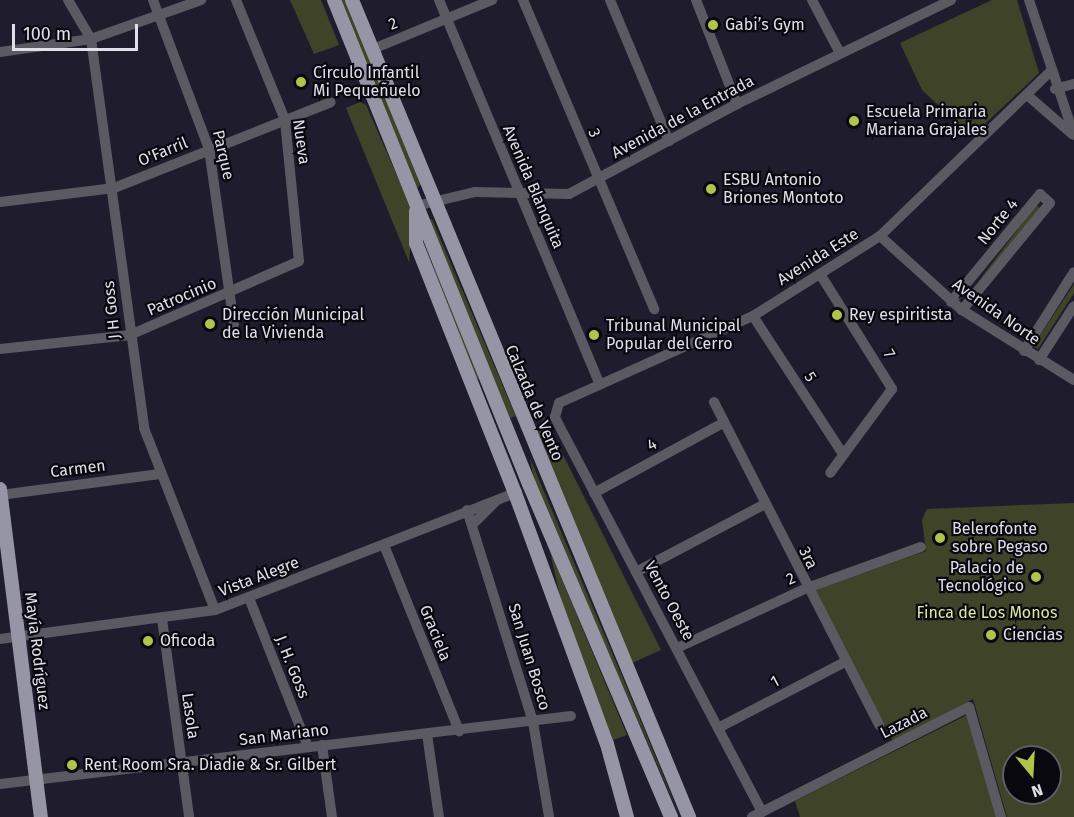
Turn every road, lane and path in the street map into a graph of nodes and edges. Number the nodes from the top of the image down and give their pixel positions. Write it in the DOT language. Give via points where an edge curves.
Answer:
graph roads {
  1 [pos="68,0"];
  2 [pos="153,0"];
  3 [pos="201,0"];
  4 [pos="236,0"];
  5 [pos="334,0"];
  6 [pos="352,0"];
  7 [pos="439,0"];
  8 [pos="492,0"];
  9 [pos="523,0"];
  10 [pos="610,0"];
  11 [pos="696,0"];
  12 [pos="812,0"];
  13 [pos="951,0"];
  14 [pos="1029,0"];
  15 [pos="938,3"];
  16 [pos="160,16"];
  17 [pos="446,19"];
  18 [pos="91,39"];
  19 [pos="373,49"];
  20 [pos="0,52"];
  21 [pos="840,53"];
  22 [pos="1049,73"];
  23 [pos="1074,84"];
  24 [pos="1055,89"];
  25 [pos="1027,96"];
  26 [pos="331,102"];
  27 [pos="737,104"];
  28 [pos="285,120"];
  29 [pos="1074,135"];
  30 [pos="669,141"];
  31 [pos="209,149"];
  32 [pos="597,179"];
  33 [pos="114,188"];
  34 [pos="520,196"];
  35 [pos="432,200"];
  36 [pos="0,201"];
  37 [pos="416,206"];
  38 [pos="880,236"];
  39 [pos="299,261"];
  40 [pos="1074,272"];
  41 [pos="820,274"];
  42 [pos="231,293"];
  43 [pos="951,302"];
  44 [pos="1074,306"];
  45 [pos="654,309"];
  46 [pos="962,310"];
  47 [pos="753,316"];
  48 [pos="234,324"];
  49 [pos="130,335"];
  50 [pos="0,349"];
  51 [pos="1024,351"];
  52 [pos="1039,360"];
  53 [pos="1074,380"];
  54 [pos="600,385"];
  55 [pos="714,402"];
  56 [pos="559,403"];
  57 [pos="723,423"];
  58 [pos="526,426"];
  59 [pos="843,454"];
  60 [pos="830,473"];
  61 [pos="160,474"];
  62 [pos="530,484"];
  63 [pos="0,489"];
  64 [pos="594,492"];
  65 [pos="515,493"];
  66 [pos="0,495"];
  67 [pos="500,498"];
  68 [pos="765,504"];
  69 [pos="467,510"];
  70 [pos="473,524"];
  71 [pos="384,546"];
  72 [pos="921,547"];
  73 [pos="636,572"];
  74 [pos="807,588"];
  75 [pos="249,598"];
  76 [pos="552,598"];
  77 [pos="214,610"];
  78 [pos="162,619"];
  79 [pos="18,637"];
  80 [pos="0,639"];
  81 [pos="678,648"];
  82 [pos="845,662"];
  83 [pos="571,716"];
  84 [pos="533,722"];
  85 [pos="879,725"];
  86 [pos="718,728"];
  87 [pos="459,731"];
  88 [pos="427,734"];
  89 [pos="322,745"];
  90 [pos="308,747"];
  91 [pos="181,763"];
  92 [pos="36,781"];
  93 [pos="0,784"];
  94 [pos="757,814"];
  95 [pos="41,817"];
  96 [pos="189,817"];
  97 [pos="332,817"];
  98 [pos="439,817"];
  99 [pos="549,817"];
  100 [pos="627,817"];
  101 [pos="671,817"];
  102 [pos="689,817"];
  103 [pos="1000,817"];
  1 -- 18 [label="street, J H Goss"];
  2 -- 16 [label="street, Parque"];
  3 -- 16 [label="street"];
  4 -- 28 [label="street, Nueva"];
  5 -- 37 [label="main road, Calzada de Vento"];
  6 -- 19 [label="main road, Calzada de Vento"];
  7 -- 17 [label="street, Avenida Blanquita"];
  8 -- 17 [label="street, 2"];
  9 -- 32 [label="street, 3"];
  10 -- 30 [label="street"];
  11 -- 27 [label="street"];
  12 -- 21 [label="street"];
  13 -- 15 [label="street, Avenida de la Entrada"];
  14 -- 22 [label="street"];
  15 -- 21 [label="street, Avenida de la Entrada"];
  16 -- 18 [label="street"];
  16 -- 31 [label="street, Parque"];
  17 -- 19 [label="street, 2"];
  17 -- 34 [label="street, Avenida Blanquita"];
  18 -- 20 [label="street"];
  18 -- 33 [label="street, J H Goss"];
  19 -- 35 [label="main road, Calzada de Vento"];
  21 -- 27 [label="street, Avenida de la Entrada"];
  22 -- 24 [label="street"];
  22 -- 25 [label="street, Avenida Este"];
  23 -- 24 [label="street"];
  24 -- 29 [label="street"];
  25 -- 29 [label="street"];
  25 -- 38 [label="street, Avenida Este"];
  26 -- 28 [label="street, O'Farril"];
  27 -- 30 [label="street, Avenida de la Entrada"];
  28 -- 31 [label="street, O'Farril"];
  28 -- 39 [label="street, Nueva"];
  30 -- 32 [label="street, Avenida de la Entrada"];
  31 -- 33 [label="street, O'Farril"];
  31 -- 42 [label="street, Parque"];
  32 -- 34 [label="street, Avenida de la Entrada" via="555,198"];
  32 -- 45 [label="street, 3"];
  33 -- 36 [label="street, O'Farril"];
  33 -- 49 [label="street, J H Goss"];
  34 -- 35 [label="street, Avenida de la Entrada" via="475,192"];
  34 -- 54 [label="street, Avenida Blanquita"];
  35 -- 37 [label="street, Avenida de la Entrada"];
  35 -- 58 [label="main road, Calzada de Vento"];
  37 -- 62 [label="main road, Calzada de Vento"];
  37 -- 65 [label="main road, Calzada de Vento" via="416,243"];
  38 -- 41 [label="street, Avenida Este"];
  38 -- 43 [label="street, Avenida Norte"];
  39 -- 42 [label="street, Patrocinio"];
  40 -- 51 [label="street"];
  41 -- 47 [label="street, Avenida Este"];
  41 -- 59 [label="street, 7" via="892,389"];
  42 -- 48 [label="street, Parque"];
  42 -- 49 [label="street, Patrocinio"];
  43 -- 46 [label="street, Avenida Norte"];
  43 -- 46 [label="street, Norte 4" via="1040,194 1050,203"];
  44 -- 52 [label="street"];
  46 -- 51 [label="street, Avenida Norte"];
  47 -- 54 [label="street, Avenida Este"];
  47 -- 59 [label="street, 5"];
  49 -- 50 [label="street, Patrocinio"];
  49 -- 61 [label="street, J H Goss" via="144,428"];
  51 -- 52 [label="street, Avenida Norte"];
  52 -- 53 [label="street, Avenida Norte"];
  54 -- 56 [label="street, Avenida Este"];
  55 -- 57 [label="street, 3ra"];
  56 -- 64 [label="street, Vento Oeste" via="555,417"];
  57 -- 64 [label="street, 4"];
  57 -- 68 [label="street, 3ra"];
  58 -- 62 [label="main road"];
  58 -- 102 [label="main road, Calzada de Vento"];
  59 -- 60 [label="street"];
  61 -- 66 [label="street, Carmen"];
  61 -- 77 [label="street, J H Goss"];
  62 -- 76 [label="main road"];
  62 -- 101 [label="main road, Calzada de Vento"];
  63 -- 66 [label="main road, Mayía Rodríguez"];
  64 -- 73 [label="street, Vento Oeste"];
  65 -- 67 [label="street, Vista Alegre"];
  65 -- 76 [label="main road, Calzada de Vento"];
  66 -- 79 [label="main road, Mayía Rodríguez"];
  67 -- 69 [label="street, Vista Alegre"];
  67 -- 70 [label="street"];
  68 -- 73 [label="street"];
  68 -- 74 [label="street, 3ra"];
  69 -- 70 [label="street, San Juan Bosco"];
  69 -- 71 [label="street, Vista Alegre"];
  70 -- 84 [label="street, San Juan Bosco"];
  71 -- 75 [label="street, Vista Alegre"];
  71 -- 87 [label="street, Graciela"];
  72 -- 74 [label="street, 2"];
  73 -- 81 [label="street, Vento Oeste"];
  74 -- 81 [label="street, 2"];
  74 -- 82 [label="street, 3ra"];
  75 -- 77 [label="street, Vista Alegre"];
  75 -- 90 [label="street, J. H. Goss"];
  76 -- 100 [label="main road, Calzada de Vento" via="607,744"];
  77 -- 78 [label="street, Vista Alegre"];
  78 -- 79 [label="street, Vista Alegre"];
  78 -- 91 [label="street, Lasola"];
  79 -- 80 [label="street, Vista Alegre"];
  79 -- 92 [label="main road, Mayía Rodríguez"];
  81 -- 86 [label="street, Vento Oeste"];
  82 -- 85 [label="street, 3ra"];
  82 -- 86 [label="street, 1"];
  83 -- 84 [label="street, San Mariano"];
  84 -- 87 [label="street, San Mariano"];
  84 -- 99 [label="street, San Juan Bosco"];
  86 -- 94 [label="street, Vento Oeste"];
  87 -- 88 [label="street, San Mariano"];
  88 -- 89 [label="street, San Mariano"];
  88 -- 98 [label="street"];
  89 -- 90 [label="street, San Mariano"];
  89 -- 97 [label="street"];
  90 -- 91 [label="street, San Mariano"];
  91 -- 92 [label="street, San Mariano"];
  91 -- 96 [label="street, Lasola"];
  92 -- 93 [label="street, San Mariano"];
  92 -- 95 [label="main road, Mayía Rodríguez"];
  94 -- 103 [label="street, Lazada" via="969,707"];
}
